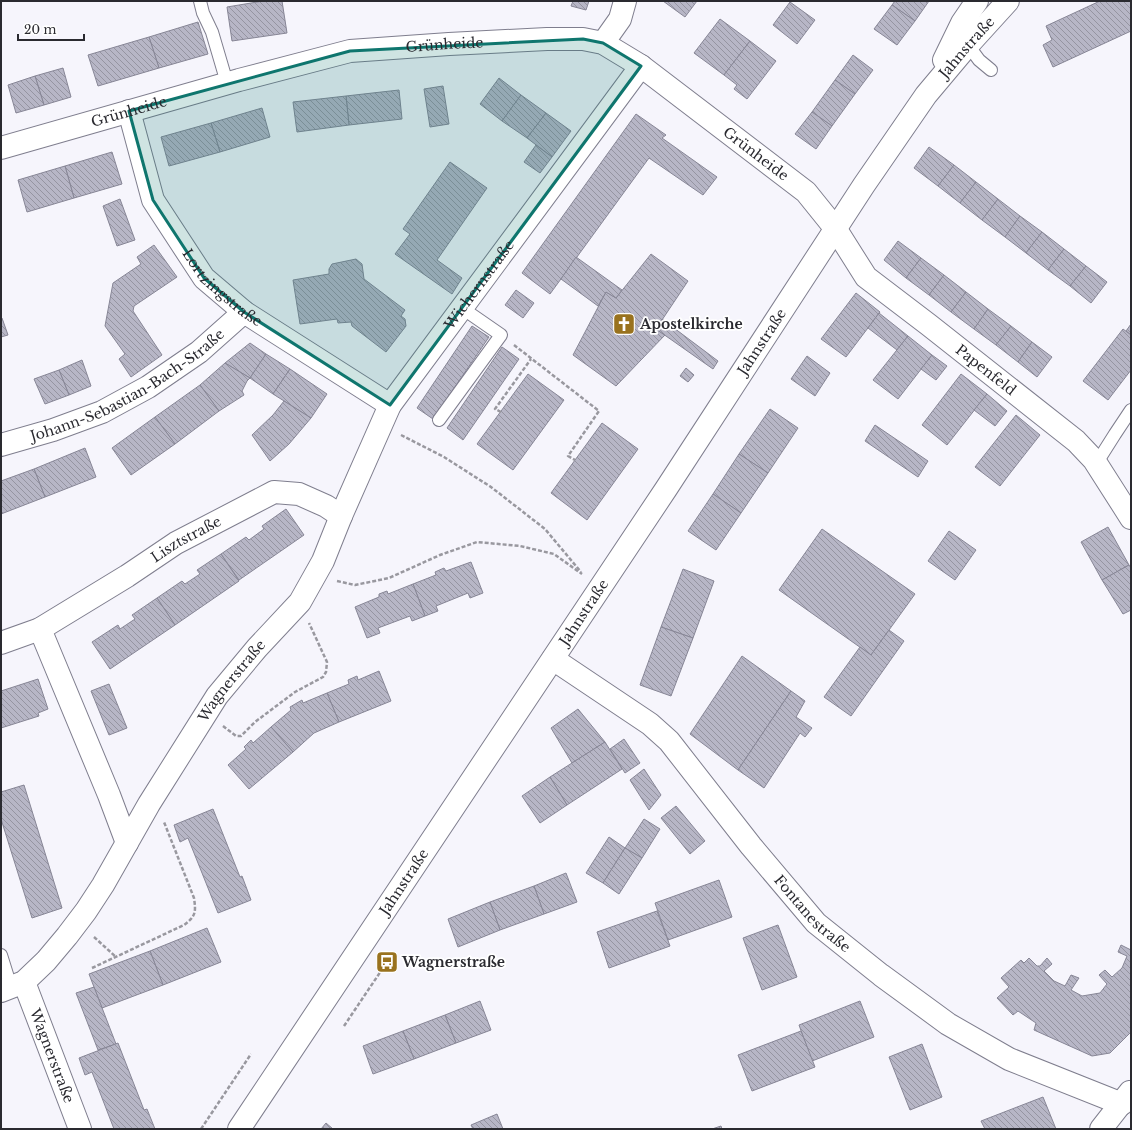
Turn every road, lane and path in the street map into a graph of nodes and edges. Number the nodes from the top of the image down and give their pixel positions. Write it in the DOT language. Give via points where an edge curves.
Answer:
graph roads {
  1 [pos="200,1"];
  2 [pos="625,1"];
  3 [pos="977,1"];
  4 [pos="1008,1"];
  5 [pos="603,43"];
  6 [pos="968,45"];
  7 [pos="641,66"];
  8 [pos="991,70"];
  9 [pos="227,84"];
  10 [pos="926,95"];
  11 [pos="129,111"];
  12 [pos="1,148"];
  13 [pos="835,228"];
  14 [pos="462,308"];
  15 [pos="244,312"];
  16 [pos="501,335"];
  17 [pos="531,358"];
  18 [pos="390,405"];
  19 [pos="1131,410"];
  20 [pos="501,412"];
  21 [pos="439,420"];
  22 [pos="398,433"];
  23 [pos="1,445"];
  24 [pos="575,460"];
  25 [pos="1096,464"];
  26 [pos="341,516"];
  27 [pos="1131,518"];
  28 [pos="333,580"];
  29 [pos="308,619"];
  30 [pos="40,629"];
  31 [pos="1,643"];
  32 [pos="553,659"];
  33 [pos="219,722"];
  34 [pos="162,816"];
  35 [pos="127,843"];
  36 [pos="92,934"];
  37 [pos="1,955"];
  38 [pos="116,957"];
  39 [pos="387,962"];
  40 [pos="92,968"];
  41 [pos="12,987"];
  42 [pos="344,1026"];
  43 [pos="251,1054"];
  44 [pos="1126,1098"];
  45 [pos="80,1129"];
  46 [pos="201,1129"];
  47 [pos="239,1129"];
  48 [pos="1101,1129"];
  1 -- 9 [label="lane"];
  2 -- 5 [label="street" via="620,19"];
  3 -- 10 [label="street, Jahnstraße" via="962,23"];
  4 -- 6 [label="street, Jahnstraße"];
  5 -- 7 [label="street, Grünheide"];
  5 -- 9 [label="street, Grünheide" via="583,39 547,39 350,52"];
  6 -- 8 [label="lane" via="979,60"];
  6 -- 10 [label="street, Jahnstraße"];
  7 -- 13 [label="street, Grünheide" via="806,192"];
  7 -- 14 [label="street, Wichernstraße"];
  9 -- 11 [label="street, Grünheide"];
  10 -- 13 [label="street, Jahnstraße"];
  11 -- 12 [label="street, Grünheide"];
  11 -- 15 [label="street, Lortzingstraße" via="153,200 204,278"];
  13 -- 25 [label="street, Papenfeld" via="866,277 1076,441"];
  13 -- 32 [label="street, Jahnstraße"];
  14 -- 16 [label="lane"];
  14 -- 18 [label="street, Wichernstraße"];
  15 -- 18 [label="street, Lortzingstraße"];
  15 -- 23 [label="street, Johann-Sebastian-Bach-Straße" via="199,352 148,387 102,412"];
  16 -- 17 [label="path"];
  16 -- 21 [label="lane"];
  17 -- 20 [label="path" via="495,409"];
  17 -- 24 [label="path" via="599,411 568,456"];
  18 -- 26 [label="street, Wichernstraße"];
  19 -- 25 [label="lane"];
  22 -- 28 [label="path" via="444,457 491,488 545,529 582,574 554,554 520,546 477,542 389,578 355,585"];
  25 -- 27 [label="street, Papenfeld"];
  26 -- 30 [label="street, Lisztstraße" via="299,494 274,492 176,543 128,576"];
  26 -- 35 [label="street, Wagnerstraße" via="323,561 300,602 217,696 165,777"];
  29 -- 33 [label="path" via="327,662 323,677 295,692 255,722 241,736 236,736"];
  30 -- 31 [label="street, Lisztstraße"];
  30 -- 35 [label="street"];
  32 -- 44 [label="street, Fontanestraße" via="650,724 669,741 751,846 816,923 881,975 948,1024 1009,1059"];
  32 -- 47 [label="street, Jahnstraße"];
  34 -- 38 [label="path" via="194,898 196,910 193,918 184,925"];
  35 -- 41 [label="street, Wagnerstraße" via="86,911 46,961"];
  36 -- 38 [label="path"];
  37 -- 41 [label="lane, Wagnerstraße"];
  38 -- 40 [label="path"];
  39 -- 42 [label="path"];
  41 -- 45 [label="street, Wagnerstraße"];
  43 -- 46 [label="path"];
  44 -- 48 [label="street"];
}
